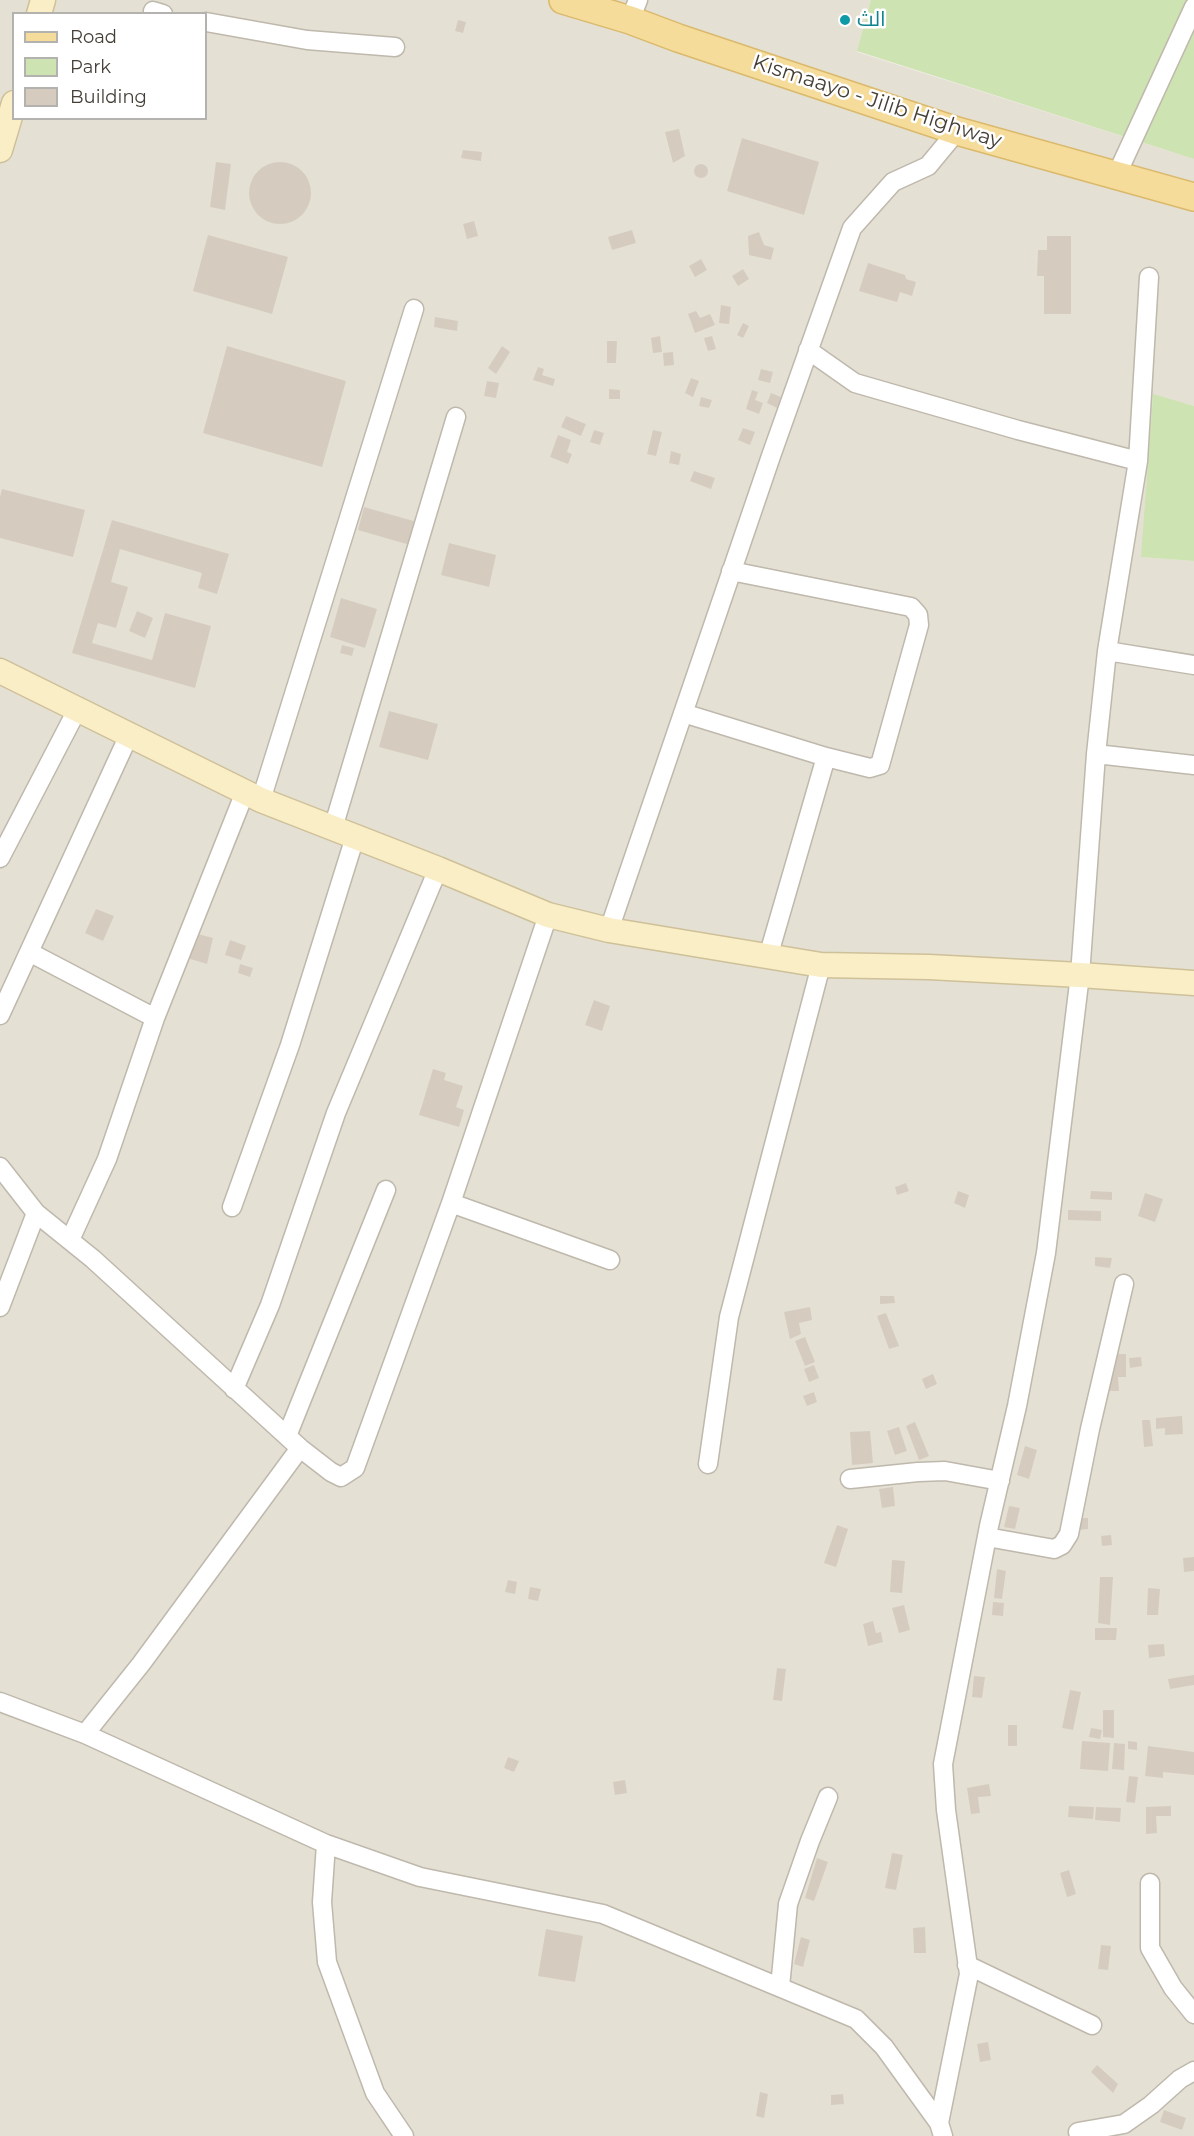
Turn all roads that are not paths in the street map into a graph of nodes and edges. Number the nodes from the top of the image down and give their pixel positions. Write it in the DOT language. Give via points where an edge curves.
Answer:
graph roads {
  1 [pos="563,0"];
  2 [pos="1194,7"];
  3 [pos="634,10"];
  4 [pos="207,22"];
  5 [pos="395,47"];
  6 [pos="12,109"];
  7 [pos="957,130"];
  8 [pos="2,138"];
  9 [pos="1117,174"];
  10 [pos="1194,197"];
  11 [pos="1149,277"];
  12 [pos="414,309"];
  13 [pos="808,350"];
  14 [pos="456,417"];
  15 [pos="1138,461"];
  16 [pos="731,571"];
  17 [pos="1107,651"];
  18 [pos="1194,664"];
  19 [pos="0,671"];
  20 [pos="77,710"];
  21 [pos="683,712"];
  22 [pos="129,735"];
  23 [pos="1096,754"];
  24 [pos="826,757"];
  25 [pos="1194,765"];
  26 [pos="253,796"];
  27 [pos="333,828"];
  28 [pos="355,837"];
  29 [pos="0,858"];
  30 [pos="438,869"];
  31 [pos="548,915"];
  32 [pos="609,930"];
  33 [pos="29,952"];
  34 [pos="768,957"];
  35 [pos="821,965"];
  36 [pos="1080,975"];
  37 [pos="1194,983"];
  38 [pos="0,1015"];
  39 [pos="155,1018"];
  40 [pos="0,1167"];
  41 [pos="386,1190"];
  42 [pos="451,1203"];
  43 [pos="232,1207"];
  44 [pos="36,1213"];
  45 [pos="70,1240"];
  46 [pos="610,1260"];
  47 [pos="1125,1284"];
  48 [pos="0,1307"];
  49 [pos="234,1389"];
  50 [pos="293,1442"];
  51 [pos="708,1464"];
  52 [pos="850,1479"];
  53 [pos="1000,1480"];
  54 [pos="987,1537"];
  55 [pos="0,1702"];
  56 [pos="85,1734"];
  57 [pos="828,1797"];
  58 [pos="326,1844"];
  59 [pos="1150,1883"];
  60 [pos="968,1965"];
  61 [pos="780,1987"];
  62 [pos="1194,2014"];
  63 [pos="1092,2025"];
  64 [pos="1194,2071"];
  65 [pos="941,2129"];
  66 [pos="1077,2132"];
  67 [pos="401,2135"];
  1 -- 3 [label="main road, Kismaayo - Jilib Highway"];
  2 -- 9 [label="street"];
  3 -- 7 [label="main road, Kismaayo - Jilib Highway" via="678,38"];
  4 -- 5 [label="street" via="307,40"];
  6 -- 8 [label="street"];
  7 -- 9 [label="main road, Kismaayo - Jilib Highway"];
  7 -- 13 [label="street" via="928,166 893,182 852,228"];
  9 -- 10 [label="main road, Kismaayo - Jilib Highway"];
  11 -- 15 [label="street"];
  12 -- 26 [label="street"];
  13 -- 15 [label="street" via="855,383"];
  13 -- 16 [label="street"];
  14 -- 27 [label="street"];
  15 -- 17 [label="street"];
  16 -- 21 [label="street"];
  16 -- 24 [label="street" via="910,607 918,615 919,625 880,765 870,768"];
  17 -- 18 [label="street"];
  17 -- 23 [label="street"];
  19 -- 20 [label="street"];
  20 -- 22 [label="street"];
  20 -- 29 [label="street"];
  21 -- 24 [label="street"];
  21 -- 32 [label="street"];
  22 -- 26 [label="street"];
  22 -- 33 [label="street"];
  23 -- 25 [label="street"];
  23 -- 36 [label="street"];
  24 -- 34 [label="street"];
  26 -- 27 [label="street"];
  26 -- 39 [label="street"];
  27 -- 28 [label="street"];
  28 -- 30 [label="street"];
  28 -- 43 [label="street" via="290,1045"];
  30 -- 31 [label="street"];
  30 -- 49 [label="street" via="336,1113 270,1305"];
  31 -- 32 [label="street"];
  31 -- 42 [label="street"];
  32 -- 34 [label="street"];
  33 -- 38 [label="street"];
  33 -- 39 [label="street"];
  34 -- 35 [label="street"];
  35 -- 36 [label="street"];
  35 -- 51 [label="street" via="729,1317"];
  36 -- 37 [label="street"];
  36 -- 53 [label="street" via="1046,1253"];
  39 -- 45 [label="street" via="107,1160"];
  40 -- 44 [label="street"];
  41 -- 50 [label="street"];
  42 -- 46 [label="street"];
  42 -- 50 [label="street" via="355,1468 341,1476 331,1472"];
  44 -- 45 [label="street"];
  44 -- 48 [label="street"];
  45 -- 49 [label="street"];
  47 -- 54 [label="street" via="1069,1534 1054,1549"];
  49 -- 50 [label="street"];
  50 -- 56 [label="street" via="141,1664"];
  52 -- 53 [label="street" via="945,1471"];
  53 -- 54 [label="street"];
  54 -- 60 [label="street" via="943,1764"];
  55 -- 56 [label="street"];
  56 -- 58 [label="street"];
  57 -- 61 [label="street" via="788,1904"];
  58 -- 61 [label="street" via="420,1877 603,1914"];
  58 -- 67 [label="street" via="322,1902 327,1962 375,2093"];
  59 -- 62 [label="street" via="1150,1948 1173,1988"];
  60 -- 63 [label="street"];
  60 -- 65 [label="street"];
  61 -- 65 [label="street" via="856,2019 884,2047"];
  64 -- 66 [label="street" via="1124,2124"];
}
